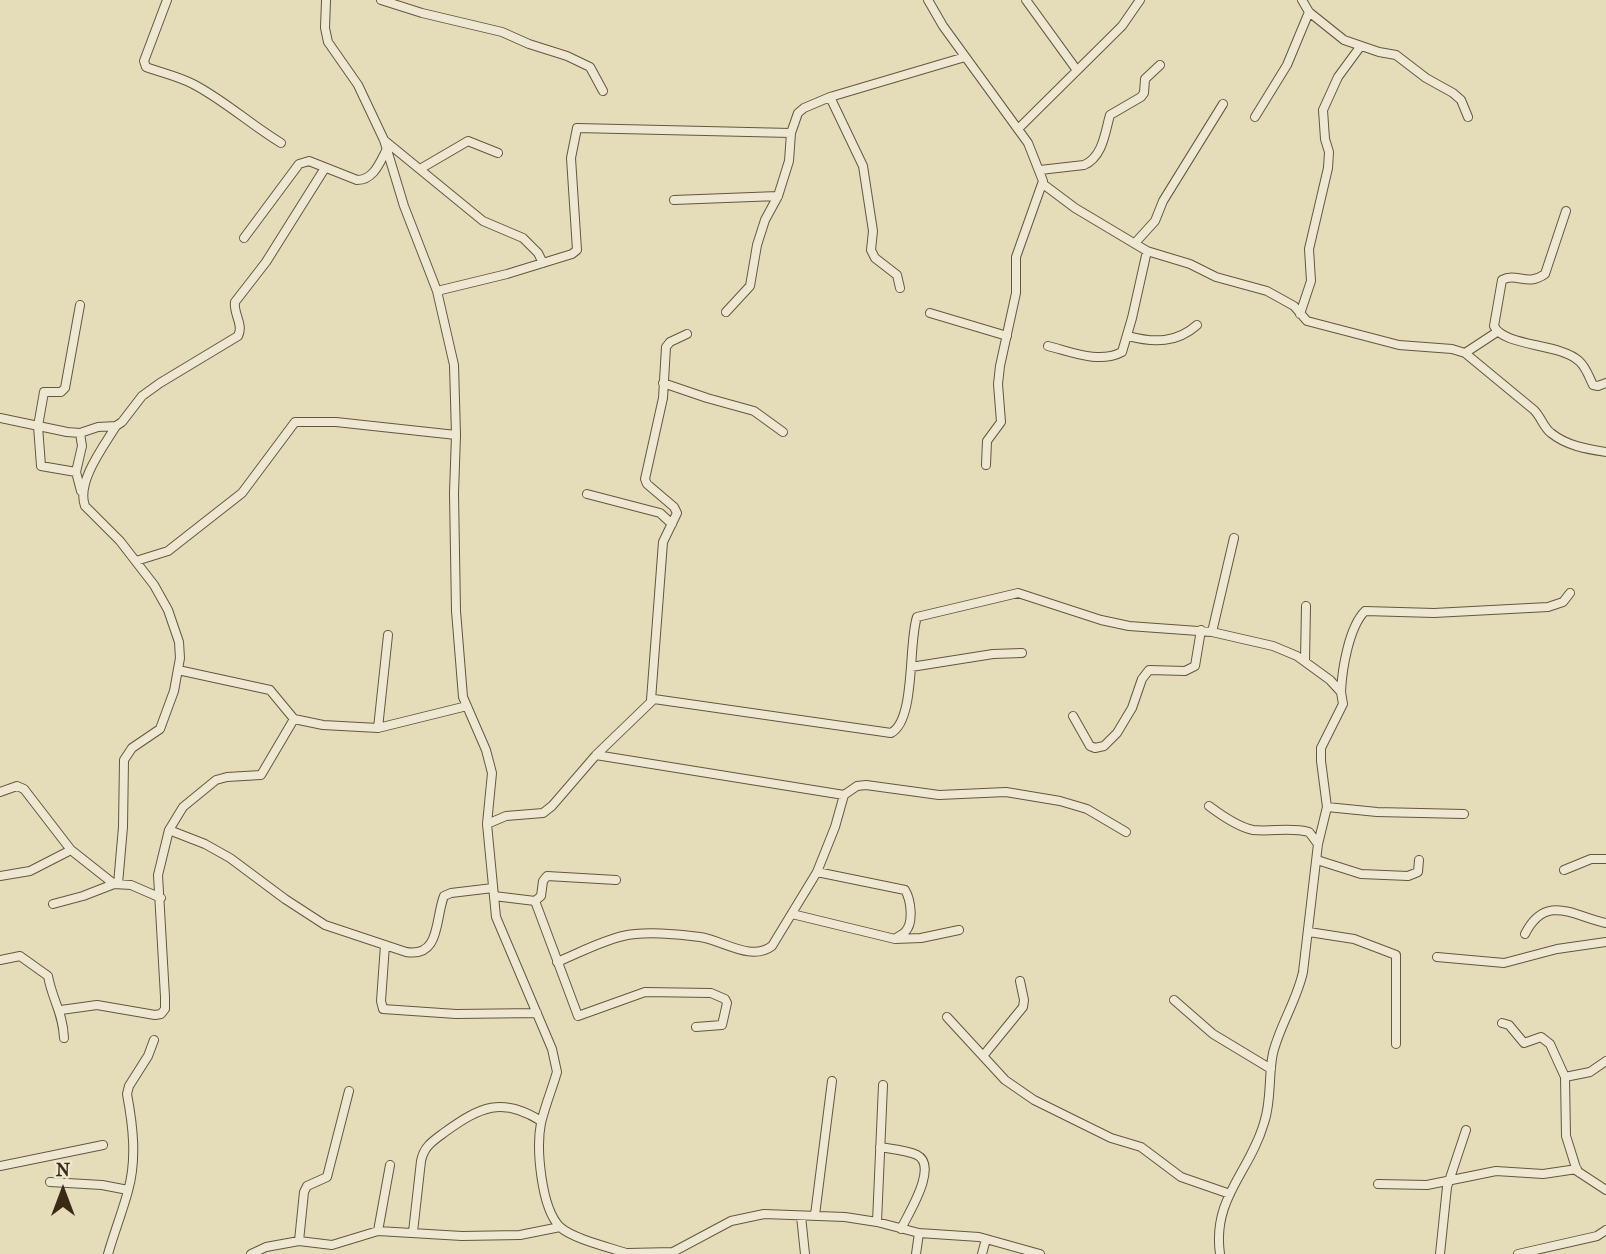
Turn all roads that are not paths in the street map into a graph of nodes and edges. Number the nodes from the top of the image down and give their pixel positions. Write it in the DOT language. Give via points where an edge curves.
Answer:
graph roads {
  1 [pos="167,0"];
  2 [pos="326,0"];
  3 [pos="381,0"];
  4 [pos="928,0"];
  5 [pos="1026,0"];
  6 [pos="1140,0"];
  7 [pos="1302,0"];
  8 [pos="1309,12"];
  9 [pos="1360,47"];
  10 [pos="965,57"];
  11 [pos="1160,65"];
  12 [pos="1076,69"];
  13 [pos="603,91"];
  14 [pos="830,97"];
  15 [pos="1223,104"];
  16 [pos="1255,117"];
  17 [pos="1468,117"];
  18 [pos="1018,129"];
  19 [pos="791,133"];
  20 [pos="281,143"];
  21 [pos="386,144"];
  22 [pos="498,153"];
  23 [pos="326,168"];
  24 [pos="420,170"];
  25 [pos="1040,170"];
  26 [pos="1043,184"];
  27 [pos="778,196"];
  28 [pos="674,200"];
  29 [pos="1566,211"];
  30 [pos="244,238"];
  31 [pos="1135,243"];
  32 [pos="1147,251"];
  33 [pos="543,263"];
  34 [pos="900,288"];
  35 [pos="437,291"];
  36 [pos="80,305"];
  37 [pos="726,312"];
  38 [pos="930,313"];
  39 [pos="1300,314"];
  40 [pos="1197,325"];
  41 [pos="1497,332"];
  42 [pos="687,334"];
  43 [pos="1007,336"];
  44 [pos="1128,336"];
  45 [pos="1048,346"];
  46 [pos="1465,353"];
  47 [pos="663,383"];
  48 [pos="1606,383"];
  49 [pos="0,418"];
  50 [pos="38,426"];
  51 [pos="116,426"];
  52 [pos="783,432"];
  53 [pos="80,433"];
  54 [pos="457,435"];
  55 [pos="1606,452"];
  56 [pos="986,465"];
  57 [pos="76,471"];
  58 [pos="82,494"];
  59 [pos="587,494"];
  60 [pos="672,524"];
  61 [pos="1234,538"];
  62 [pos="136,561"];
  63 [pos="1570,593"];
  64 [pos="1306,606"];
  65 [pos="1201,630"];
  66 [pos="1212,632"];
  67 [pos="388,635"];
  68 [pos="1022,653"];
  69 [pos="1305,661"];
  70 [pos="911,667"];
  71 [pos="178,670"];
  72 [pos="1341,692"];
  73 [pos="651,700"];
  74 [pos="467,706"];
  75 [pos="1073,716"];
  76 [pos="294,719"];
  77 [pos="379,729"];
  78 [pos="596,755"];
  79 [pos="0,792"];
  80 [pos="844,794"];
  81 [pos="1209,806"];
  82 [pos="1327,807"];
  83 [pos="1464,814"];
  84 [pos="487,824"];
  85 [pos="169,830"];
  86 [pos="1126,832"];
  87 [pos="1318,844"];
  88 [pos="71,850"];
  89 [pos="1606,859"];
  90 [pos="1317,860"];
  91 [pos="1419,860"];
  92 [pos="1564,870"];
  93 [pos="817,872"];
  94 [pos="0,876"];
  95 [pos="615,880"];
  96 [pos="116,884"];
  97 [pos="493,892"];
  98 [pos="161,898"];
  99 [pos="536,901"];
  100 [pos="53,904"];
  101 [pos="792,914"];
  102 [pos="1606,923"];
  103 [pos="959,930"];
  104 [pos="1310,932"];
  105 [pos="1525,933"];
  106 [pos="895,939"];
  107 [pos="1606,942"];
  108 [pos="385,945"];
  109 [pos="1437,957"];
  110 [pos="0,960"];
  111 [pos="558,962"];
  112 [pos="1020,981"];
  113 [pos="1174,1000"];
  114 [pos="61,1010"];
  115 [pos="537,1013"];
  116 [pos="947,1017"];
  117 [pos="1502,1023"];
  118 [pos="696,1027"];
  119 [pos="64,1038"];
  120 [pos="154,1040"];
  121 [pos="1396,1044"];
  122 [pos="983,1056"];
  123 [pos="1606,1061"];
  124 [pos="1271,1069"];
  125 [pos="1565,1077"];
  126 [pos="832,1081"];
  127 [pos="883,1085"];
  128 [pos="349,1091"];
  129 [pos="541,1121"];
  130 [pos="1466,1130"];
  131 [pos="103,1145"];
  132 [pos="880,1147"];
  133 [pos="390,1165"];
  134 [pos="0,1166"];
  135 [pos="1577,1169"];
  136 [pos="1448,1181"];
  137 [pos="50,1182"];
  138 [pos="1378,1184"];
  139 [pos="1606,1190"];
  140 [pos="128,1191"];
  141 [pos="1230,1194"];
  142 [pos="815,1215"];
  143 [pos="801,1216"];
  144 [pos="877,1222"];
  145 [pos="560,1227"];
  146 [pos="901,1230"];
  147 [pos="1606,1230"];
  148 [pos="378,1231"];
  149 [pos="413,1232"];
  150 [pos="919,1233"];
  151 [pos="986,1238"];
  152 [pos="299,1241"];
  153 [pos="108,1254"];
  154 [pos="251,1254"];
  155 [pos="629,1254"];
  156 [pos="805,1254"];
  157 [pos="916,1254"];
  158 [pos="982,1254"];
  159 [pos="1040,1254"];
  160 [pos="1220,1254"];
  161 [pos="1440,1254"];
  162 [pos="1518,1254"];
  1 -- 20 [label="street" via="144,61 146,67 192,83"];
  2 -- 21 [label="street" via="328,42 358,85"];
  3 -- 13 [label="street" via="502,32 575,59 590,67"];
  4 -- 10 [label="street"];
  5 -- 12 [label="street"];
  6 -- 12 [label="street" via="1122,26"];
  7 -- 8 [label="street"];
  8 -- 9 [label="street"];
  8 -- 16 [label="street" via="1287,65"];
  9 -- 17 [label="street" via="1398,56 1458,97"];
  9 -- 39 [label="street" via="1338,77 1323,110 1328,168 1309,248 1311,281"];
  10 -- 14 [label="street"];
  10 -- 18 [label="street"];
  11 -- 25 [label="street" via="1145,79 1141,97 1110,115 1102,143 1090,162"];
  12 -- 18 [label="street"];
  14 -- 19 [label="street" via="798,113"];
  14 -- 34 [label="street" via="863,166 873,231 871,250 897,275"];
  15 -- 31 [label="street" via="1155,221"];
  18 -- 25 [label="street"];
  19 -- 27 [label="street" via="789,161"];
  19 -- 33 [label="street" via="578,128 571,158 577,250"];
  21 -- 23 [label="street" via="365,180"];
  21 -- 24 [label="street"];
  21 -- 35 [label="street"];
  22 -- 24 [label="street" via="468,141"];
  23 -- 30 [label="street" via="309,161 299,164"];
  23 -- 51 [label="street" via="266,262 234,302 239,335 151,390"];
  24 -- 33 [label="street" via="483,221 523,238"];
  25 -- 26 [label="street"];
  26 -- 31 [label="street"];
  26 -- 43 [label="street" via="1016,257 1016,293"];
  27 -- 28 [label="street"];
  27 -- 37 [label="street" via="757,244 750,286"];
  29 -- 41 [label="street" via="1545,274 1533,281 1502,280 1494,324"];
  31 -- 32 [label="street"];
  32 -- 39 [label="street" via="1267,291"];
  32 -- 44 [label="street"];
  33 -- 35 [label="street"];
  35 -- 54 [label="street" via="454,365"];
  36 -- 50 [label="street" via="65,388 44,392"];
  38 -- 43 [label="street"];
  39 -- 46 [label="street" via="1320,326 1385,342"];
  40 -- 44 [label="street" via="1177,338"];
  41 -- 46 [label="street"];
  41 -- 48 [label="street" via="1568,352 1583,364 1593,385"];
  42 -- 47 [label="street" via="666,347"];
  43 -- 56 [label="street" via="998,384 1002,422 987,441"];
  44 -- 45 [label="street" via="1122,352 1105,358"];
  46 -- 55 [label="street" via="1534,410 1550,433 1575,446"];
  47 -- 52 [label="street" via="754,411"];
  47 -- 60 [label="street" via="645,482 677,510"];
  49 -- 50 [label="street"];
  50 -- 53 [label="street"];
  50 -- 57 [label="street" via="41,466"];
  51 -- 53 [label="street"];
  51 -- 58 [label="street"];
  53 -- 57 [label="street"];
  54 -- 62 [label="street" via="296,422 242,493 168,551"];
  54 -- 74 [label="street" via="456,611"];
  57 -- 58 [label="street"];
  58 -- 62 [label="street" via="85,506"];
  59 -- 60 [label="street" via="660,513"];
  60 -- 73 [label="street" via="661,554"];
  61 -- 66 [label="street"];
  62 -- 71 [label="street" via="168,610 179,642"];
  63 -- 72 [label="street" via="1548,607 1434,613 1365,611 1347,651"];
  64 -- 69 [label="street"];
  65 -- 66 [label="street"];
  65 -- 70 [label="street" via="1101,621 1012,593 917,617"];
  65 -- 75 [label="street" via="1195,666 1185,671 1149,670 1137,699 1104,746 1090,746"];
  66 -- 69 [label="street" via="1273,646"];
  67 -- 77 [label="street"];
  68 -- 70 [label="street"];
  69 -- 72 [label="street"];
  70 -- 73 [label="street" via="899,727 891,733"];
  71 -- 76 [label="street" via="270,690"];
  71 -- 96 [label="street" via="160,729 132,748 124,760"];
  72 -- 82 [label="street" via="1340,713 1321,748"];
  73 -- 78 [label="street"];
  74 -- 77 [label="street"];
  74 -- 84 [label="street" via="492,773"];
  76 -- 77 [label="street"];
  76 -- 85 [label="street" via="261,775 216,780 183,807"];
  78 -- 80 [label="street"];
  78 -- 84 [label="street" via="543,813 506,816"];
  79 -- 88 [label="street" via="17,786 24,789"];
  80 -- 86 [label="street" via="866,785 939,795 1006,792 1087,809"];
  80 -- 93 [label="street"];
  81 -- 87 [label="street" via="1251,829 1311,832"];
  82 -- 83 [label="street"];
  82 -- 87 [label="street"];
  84 -- 97 [label="street"];
  85 -- 98 [label="street" via="158,875"];
  85 -- 108 [label="street" via="230,858 325,925"];
  87 -- 90 [label="street"];
  88 -- 94 [label="street" via="30,871"];
  88 -- 96 [label="street"];
  89 -- 92 [label="street" via="1591,859"];
  90 -- 91 [label="street" via="1361,874 1408,876 1418,872"];
  90 -- 104 [label="street"];
  93 -- 101 [label="street"];
  93 -- 106 [label="street" via="905,890 911,923"];
  95 -- 99 [label="street" via="547,876"];
  96 -- 98 [label="street" via="131,885"];
  96 -- 100 [label="street"];
  97 -- 99 [label="street"];
  97 -- 108 [label="street" via="444,896 435,936 425,951 416,954"];
  97 -- 115 [label="street" via="496,917"];
  98 -- 114 [label="street" via="165,997 161,1014 97,1005"];
  99 -- 111 [label="street"];
  101 -- 106 [label="street"];
  101 -- 111 [label="street" via="772,946 760,952 702,937 638,934 612,939"];
  102 -- 105 [label="street" via="1555,910 1533,920"];
  103 -- 106 [label="street"];
  104 -- 121 [label="street" via="1354,939 1396,955"];
  104 -- 124 [label="street" via="1300,987"];
  107 -- 109 [label="street" via="1504,963"];
  108 -- 115 [label="street" via="383,1009"];
  110 -- 114 [label="street" via="20,956 48,976 51,996"];
  111 -- 118 [label="street" via="576,1014 582,1017 645,992 711,993 725,999 722,1025"];
  112 -- 122 [label="street" via="1023,1007"];
  113 -- 124 [label="street" via="1213,1034"];
  114 -- 119 [label="street"];
  115 -- 129 [label="street" via="556,1072"];
  116 -- 122 [label="street"];
  117 -- 125 [label="street" via="1524,1044 1545,1038"];
  120 -- 140 [label="street" via="127,1094 134,1145"];
  122 -- 141 [label="street" via="1005,1080 1034,1100 1111,1138 1141,1147 1181,1177"];
  123 -- 125 [label="street" via="1590,1072"];
  124 -- 141 [label="street" via="1264,1124"];
  125 -- 135 [label="street" via="1566,1136"];
  126 -- 142 [label="street"];
  127 -- 132 [label="street"];
  128 -- 152 [label="street" via="327,1177 304,1192"];
  129 -- 145 [label="street" via="542,1180"];
  129 -- 149 [label="street" via="523,1110 490,1108 464,1118 428,1144 421,1161"];
  130 -- 136 [label="street"];
  131 -- 134 [label="street"];
  132 -- 144 [label="street"];
  132 -- 146 [label="street" via="916,1155 926,1168"];
  133 -- 148 [label="street"];
  135 -- 136 [label="street" via="1543,1174 1496,1171"];
  135 -- 139 [label="street"];
  136 -- 138 [label="street"];
  136 -- 161 [label="street"];
  137 -- 140 [label="street"];
  140 -- 153 [label="street"];
  141 -- 160 [label="street" via="1218,1225"];
  142 -- 143 [label="street"];
  142 -- 144 [label="street"];
  143 -- 155 [label="street" via="745,1217 673,1252"];
  143 -- 156 [label="street"];
  144 -- 146 [label="street"];
  145 -- 149 [label="street" via="520,1235"];
  145 -- 155 [label="street"];
  146 -- 150 [label="street"];
  147 -- 162 [label="street"];
  148 -- 149 [label="street"];
  148 -- 152 [label="street" via="332,1245"];
  150 -- 151 [label="street"];
  150 -- 157 [label="street"];
  151 -- 158 [label="street"];
  151 -- 159 [label="street"];
  152 -- 154 [label="street"];
}
